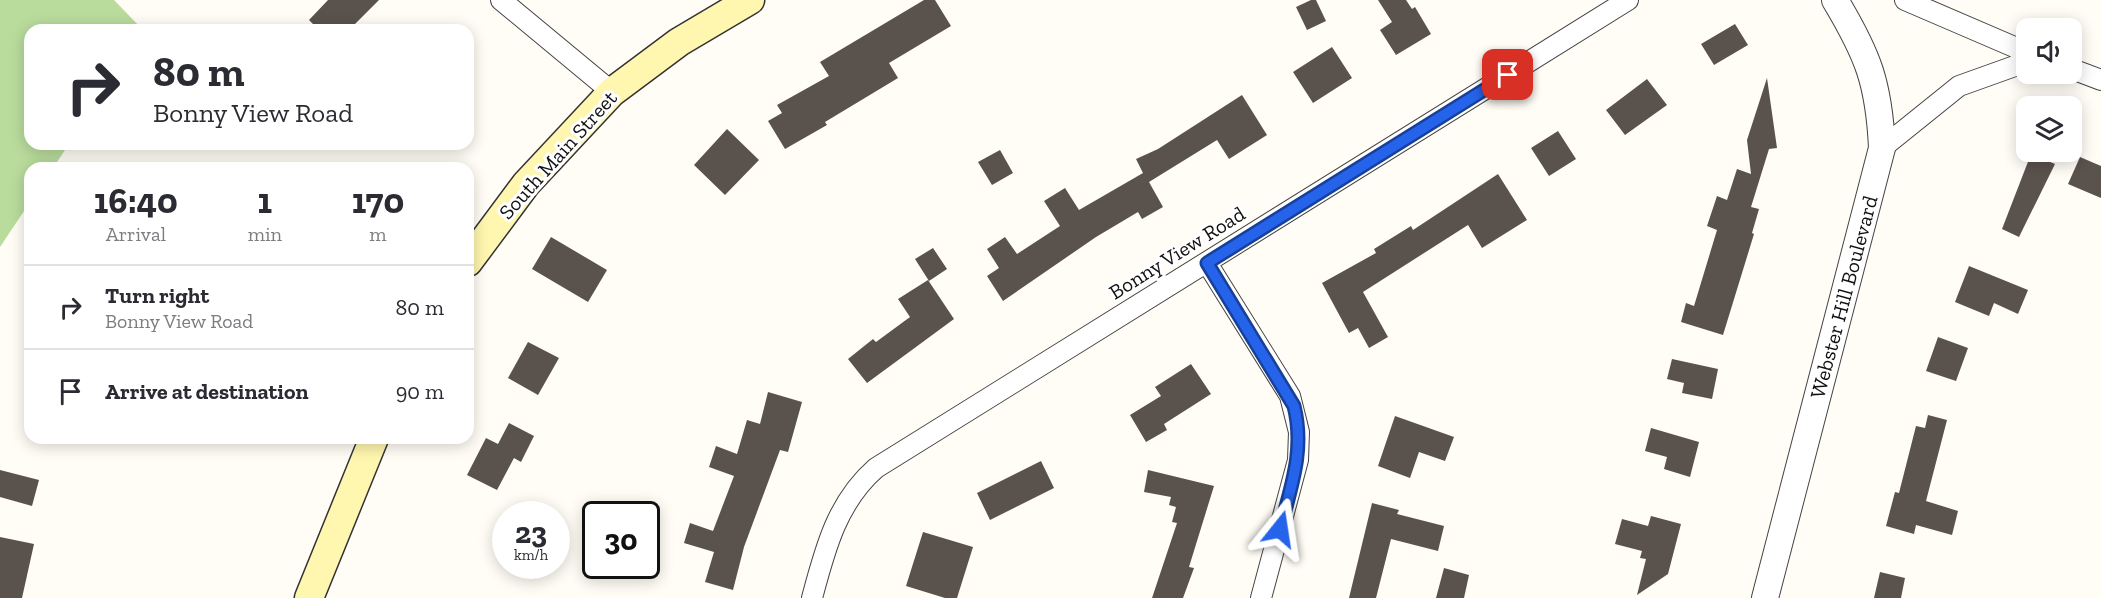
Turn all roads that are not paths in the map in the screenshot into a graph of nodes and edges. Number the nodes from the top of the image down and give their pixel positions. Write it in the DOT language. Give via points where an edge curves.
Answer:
graph roads {
  1 [pos="501,0"];
  2 [pos="750,0"];
  3 [pos="1628,0"];
  4 [pos="1835,0"];
  5 [pos="1905,0"];
  6 [pos="2016,48"];
  7 [pos="2016,66"];
  8 [pos="2082,73"];
  9 [pos="2101,80"];
  10 [pos="612,92"];
  11 [pos="1882,148"];
  12 [pos="474,254"];
  13 [pos="1207,263"];
  14 [pos="372,444"];
  15 [pos="309,598"];
  16 [pos="812,598"];
  17 [pos="1261,598"];
  18 [pos="1765,598"];
  1 -- 10 [label="street"];
  2 -- 10 [label="main road, South Main Street" via="679,42"];
  3 -- 13 [label="street, Bonny View Road"];
  4 -- 11 [label="street, Webster Hill Boulevard" via="1861,43 1873,73 1880,105"];
  5 -- 6 [label="street"];
  7 -- 11 [label="street" via="1959,86"];
  8 -- 9 [label="street"];
  10 -- 12 [label="main road, South Main Street" via="526,184"];
  11 -- 18 [label="street, Webster Hill Boulevard"];
  13 -- 16 [label="street, Bonny View Road" via="876,468 862,480 839,514"];
  13 -- 17 [label="street" via="1290,396 1299,432 1298,460"];
  14 -- 15 [label="main road"];
}
